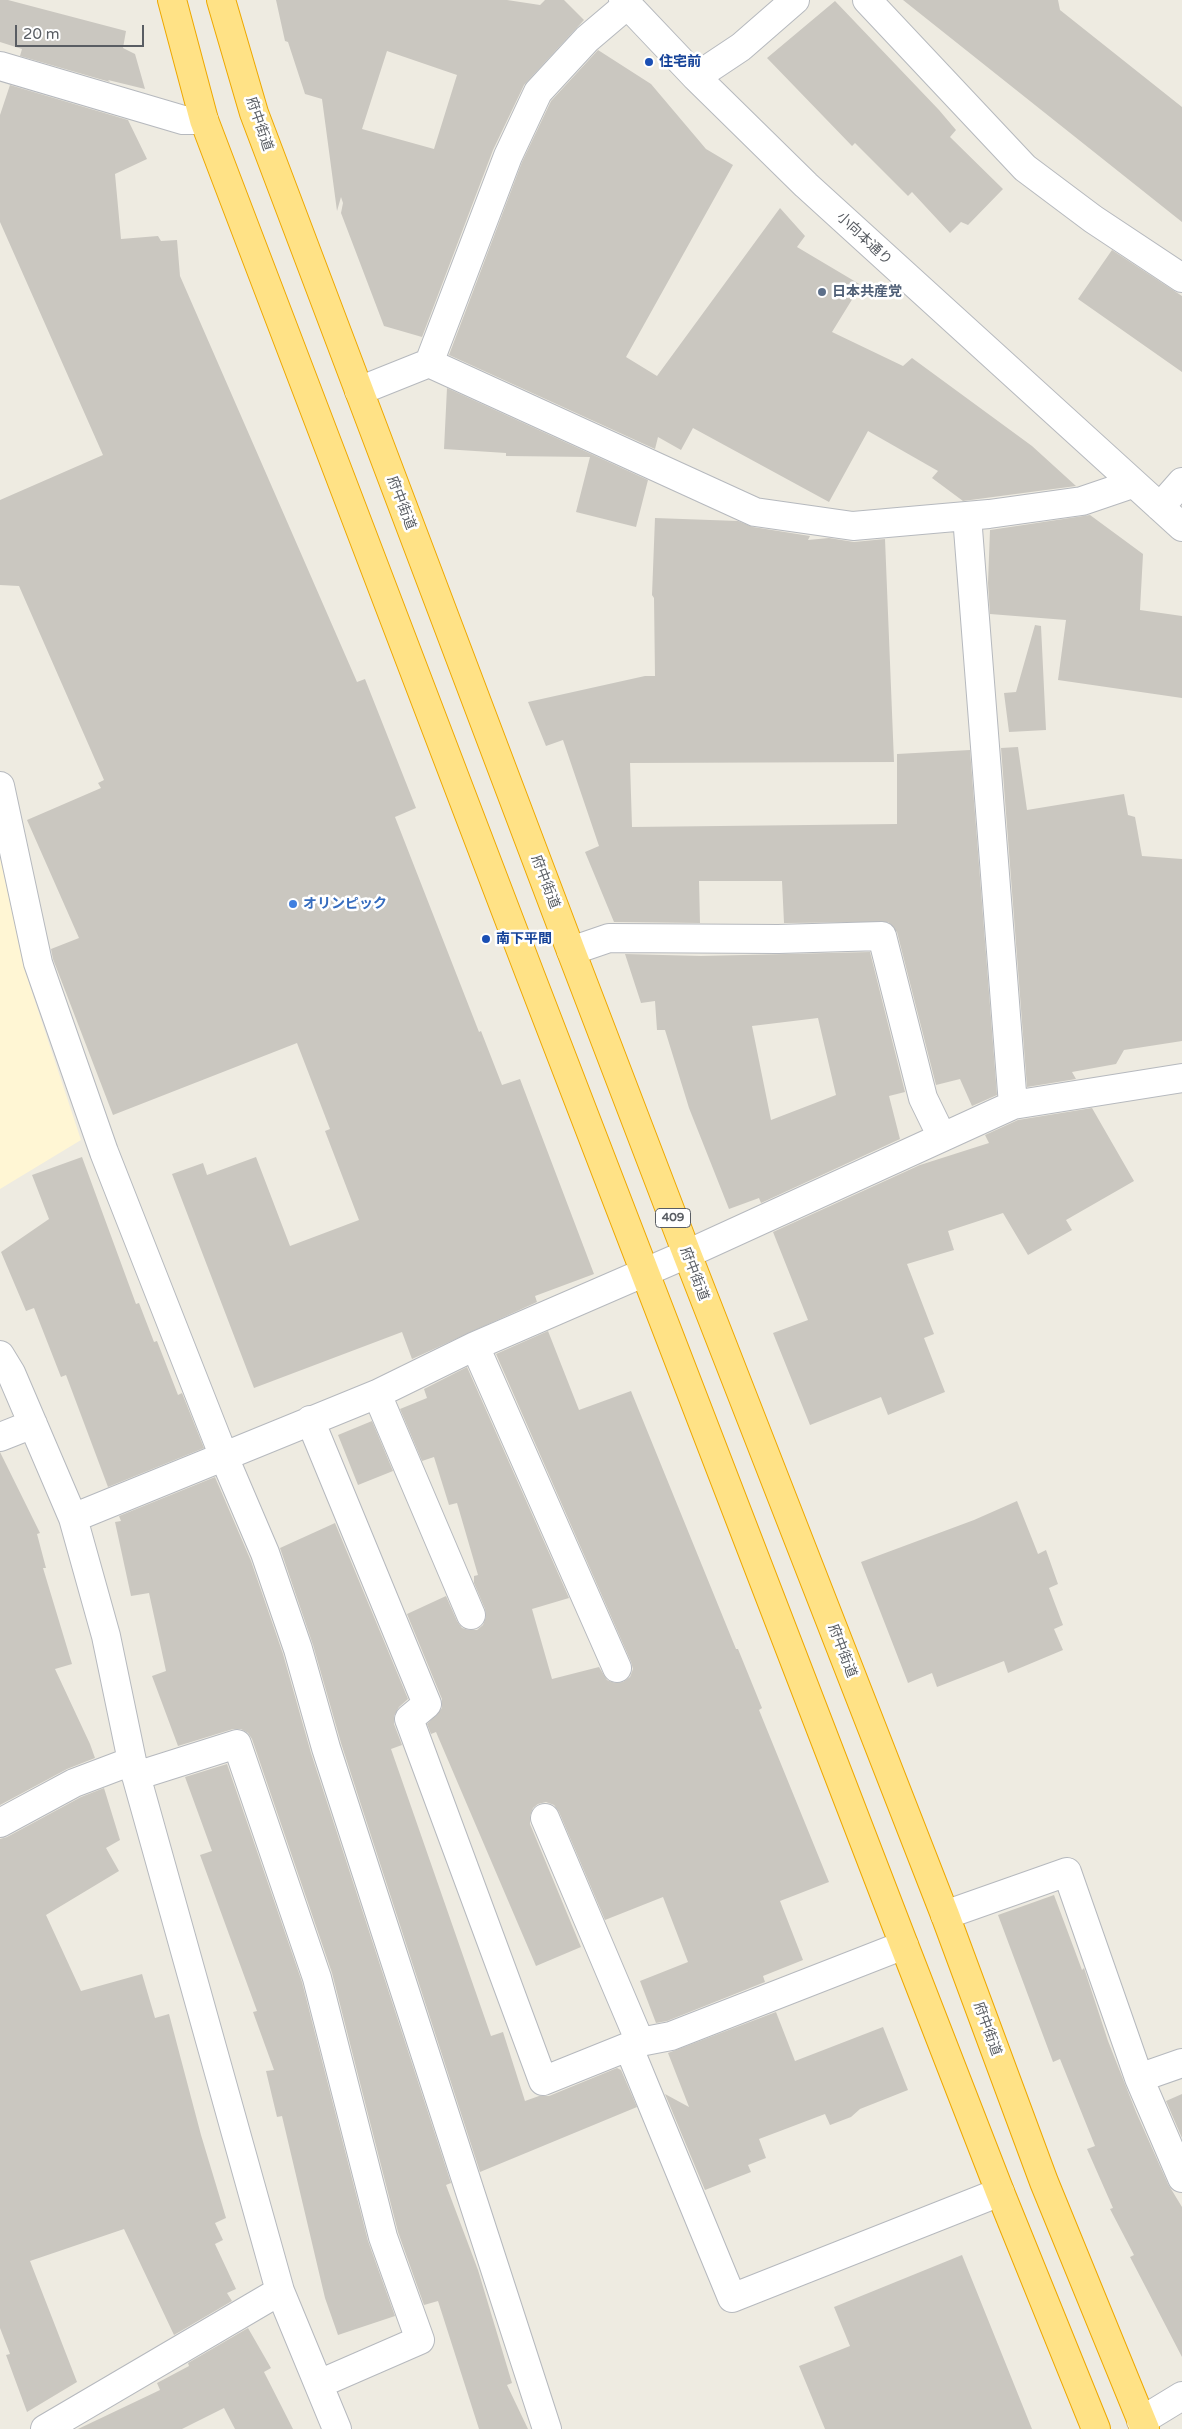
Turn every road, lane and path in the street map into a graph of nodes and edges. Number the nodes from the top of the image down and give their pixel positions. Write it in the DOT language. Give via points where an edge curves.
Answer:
graph roads {
  1 [pos="172,0"];
  2 [pos="221,0"];
  3 [pos="795,0"];
  4 [pos="867,0"];
  5 [pos="625,2"];
  6 [pos="0,66"];
  7 [pos="696,77"];
  8 [pos="204,120"];
  9 [pos="1182,278"];
  10 [pos="429,363"];
  11 [pos="359,390"];
  12 [pos="1182,482"];
  13 [pos="1132,484"];
  14 [pos="1160,507"];
  15 [pos="967,516"];
  16 [pos="1182,528"];
  17 [pos="0,786"];
  18 [pos="571,952"];
  19 [pos="1182,1078"];
  20 [pos="1013,1105"];
  21 [pos="942,1137"];
  22 [pos="687,1254"];
  23 [pos="646,1271"];
  24 [pos="475,1346"];
  25 [pos="0,1355"];
  26 [pos="377,1394"];
  27 [pos="310,1420"];
  28 [pos="33,1424"];
  29 [pos="0,1437"];
  30 [pos="224,1457"];
  31 [pos="73,1518"];
  32 [pos="471,1615"];
  33 [pos="617,1668"];
  34 [pos="134,1769"];
  35 [pos="545,1818"];
  36 [pos="0,1823"];
  37 [pos="945,1916"];
  38 [pos="904,1945"];
  39 [pos="635,2045"];
  40 [pos="1182,2063"];
  41 [pos="1139,2078"];
  42 [pos="1182,2178"];
  43 [pos="1000,2192"];
  44 [pos="280,2292"];
  45 [pos="319,2384"];
  46 [pos="1182,2396"];
  47 [pos="1143,2425"];
  48 [pos="45,2429"];
  49 [pos="337,2429"];
  50 [pos="548,2429"];
  51 [pos="1096,2429"];
  1 -- 8 [label="highway"];
  2 -- 11 [label="highway, 府中街道 / 409" via="254,113"];
  3 -- 7 [label="street" via="741,47"];
  4 -- 9 [label="street" via="1025,168 1093,219"];
  5 -- 7 [label="street, 小向本通り"];
  5 -- 10 [label="street" via="538,92 508,156"];
  6 -- 8 [label="street" via="182,120"];
  7 -- 13 [label="street, 小向本通り" via="806,185"];
  8 -- 23 [label="highway"];
  10 -- 11 [label="street"];
  10 -- 15 [label="street" via="755,512 852,526"];
  11 -- 18 [label="highway, 府中街道 / 409"];
  12 -- 14 [label="street"];
  13 -- 14 [label="street, 小向本通り"];
  13 -- 15 [label="street" via="1082,501"];
  14 -- 16 [label="street, 小向本通り"];
  15 -- 20 [label="street"];
  17 -- 30 [label="street" via="38,963 104,1152"];
  18 -- 21 [label="street" via="609,938 882,936 923,1098"];
  18 -- 22 [label="highway, 府中街道 / 409"];
  19 -- 20 [label="street"];
  20 -- 21 [label="street"];
  21 -- 22 [label="street"];
  22 -- 23 [label="street"];
  22 -- 37 [label="highway, 府中街道 / 409"];
  23 -- 24 [label="street"];
  23 -- 38 [label="highway"];
  24 -- 26 [label="street"];
  24 -- 33 [label="street"];
  25 -- 28 [label="street"];
  26 -- 27 [label="street"];
  26 -- 32 [label="street"];
  27 -- 30 [label="street"];
  27 -- 39 [label="street" via="427,1704 409,1719 543,2081"];
  28 -- 29 [label="street"];
  28 -- 31 [label="street"];
  30 -- 31 [label="street"];
  30 -- 50 [label="street" via="265,1553 298,1649 326,1748"];
  31 -- 34 [label="street" via="106,1636"];
  34 -- 36 [label="street" via="74,1783"];
  34 -- 44 [label="street"];
  34 -- 45 [label="street" via="238,1744 317,1978 383,2237 420,2340"];
  35 -- 39 [label="street"];
  37 -- 41 [label="street" via="1067,1872"];
  37 -- 47 [label="highway, 府中街道 / 409" via="1044,2182"];
  38 -- 39 [label="street" via="671,2036"];
  38 -- 43 [label="highway"];
  39 -- 43 [label="street" via="732,2298"];
  40 -- 41 [label="street"];
  41 -- 42 [label="street"];
  43 -- 51 [label="highway"];
  44 -- 45 [label="street"];
  44 -- 48 [label="street"];
  45 -- 49 [label="street"];
  46 -- 47 [label="street"];
}
